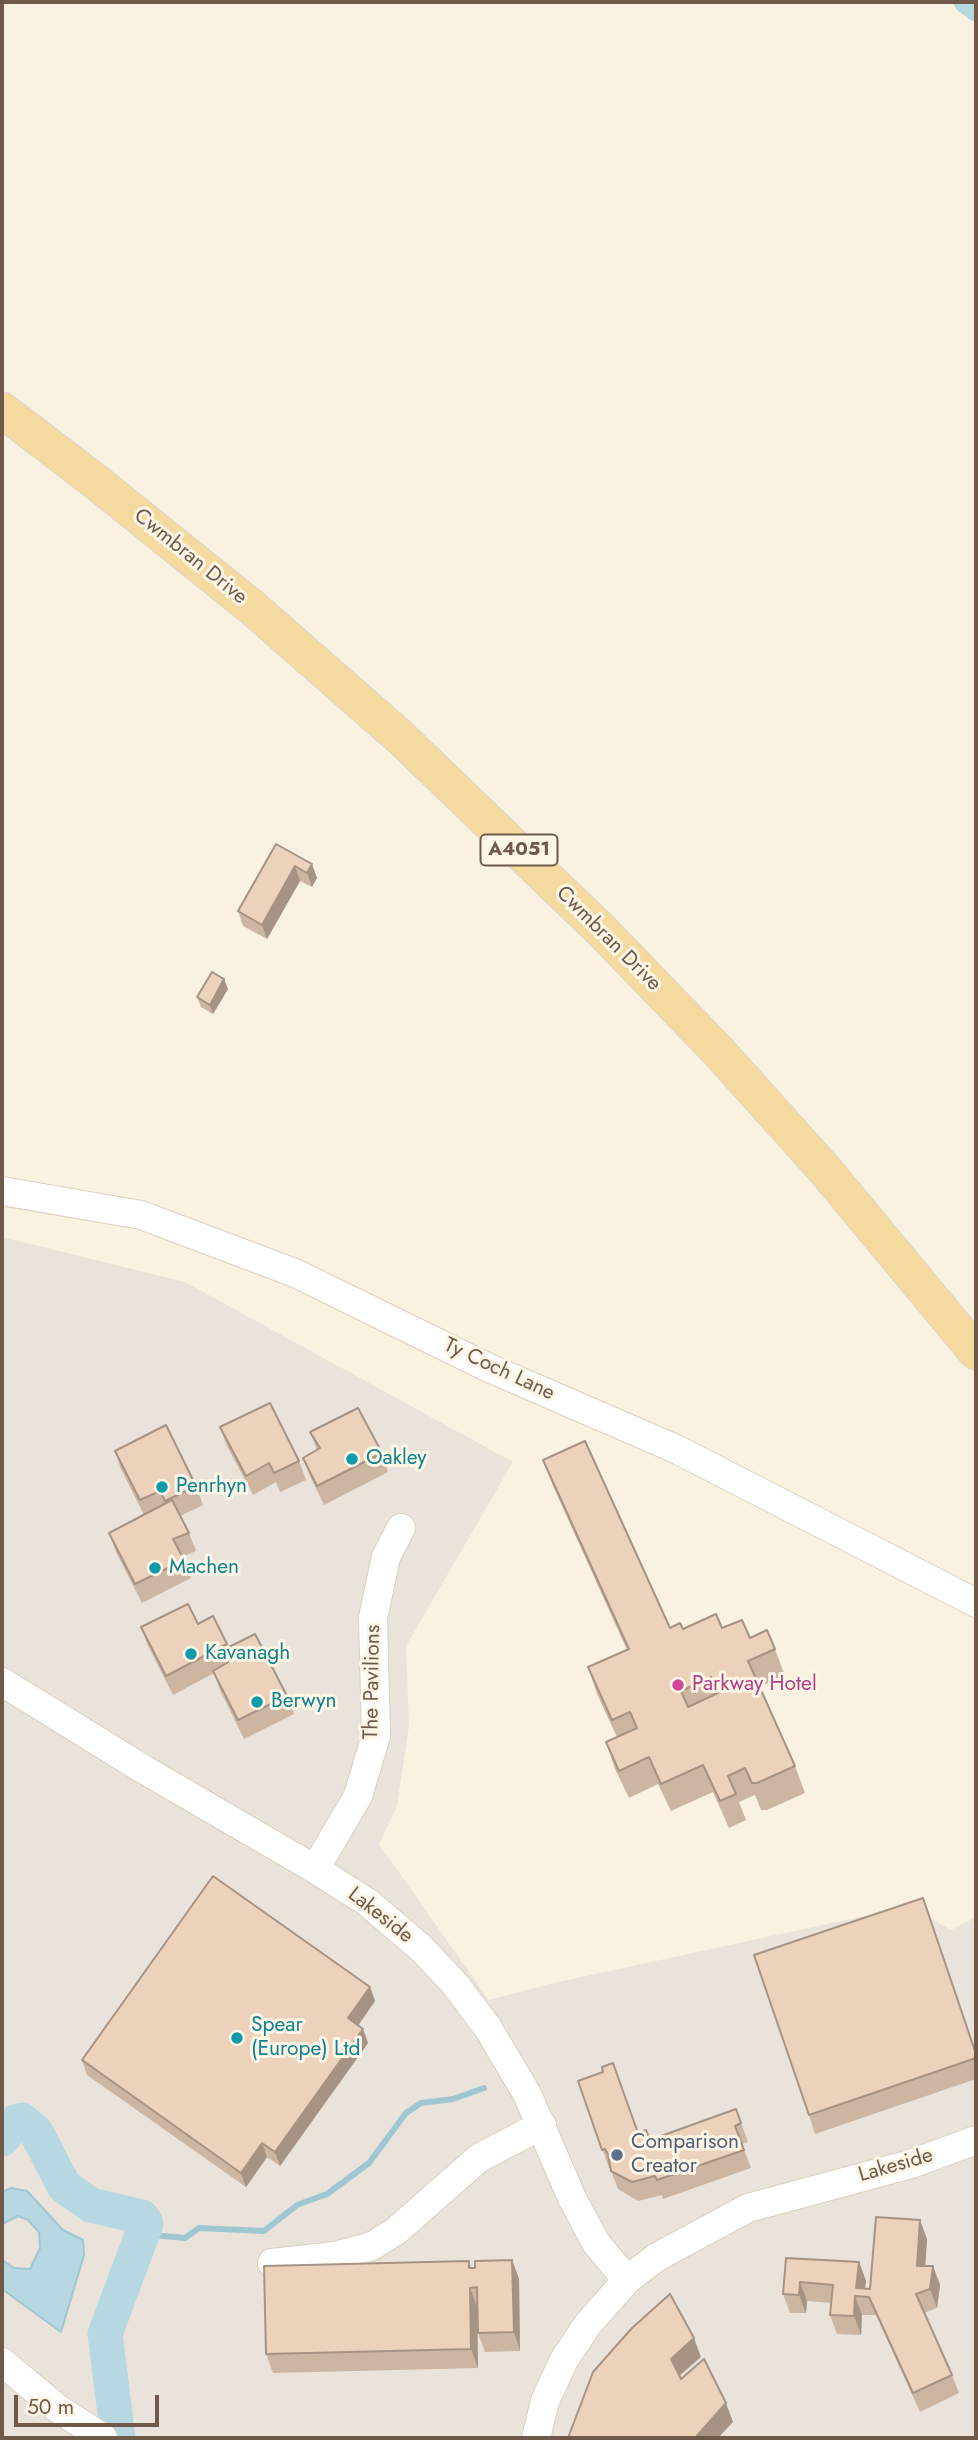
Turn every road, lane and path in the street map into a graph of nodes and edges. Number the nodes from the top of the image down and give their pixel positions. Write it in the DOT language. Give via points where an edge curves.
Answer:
graph roads {
  1 [pos="2,411"];
  2 [pos="2,1191"];
  3 [pos="976,1352"];
  4 [pos="401,1528"];
  5 [pos="976,1603"];
  6 [pos="2,1682"];
  7 [pos="315,1869"];
  8 [pos="542,2125"];
  9 [pos="976,2140"];
  10 [pos="272,2263"];
  11 [pos="627,2280"];
  12 [pos="2,2362"];
  13 [pos="103,2438"];
  14 [pos="536,2438"];
  1 -- 3 [label="main road, Cwmbran Drive / A4051" via="254,609 400,737 603,931 825,1170"];
  2 -- 5 [label="street, Ty Coch Lane" via="141,1215 295,1273 489,1368 676,1449"];
  4 -- 7 [label="street, The Pavilions" via="386,1557 373,1619 376,1736 358,1796"];
  6 -- 7 [label="street, Lakeside"];
  7 -- 8 [label="street, Lakeside" via="367,1902 455,1984 488,2028"];
  8 -- 10 [label="street" via="479,2158 396,2231 372,2246 335,2256"];
  8 -- 11 [label="street, Lakeside" via="596,2243"];
  9 -- 11 [label="street, Lakeside" via="911,2164 748,2208 694,2234"];
  11 -- 14 [label="street, Lakeside" via="588,2323 564,2360 545,2401"];
  12 -- 13 [label="street" via="57,2408"];
}
